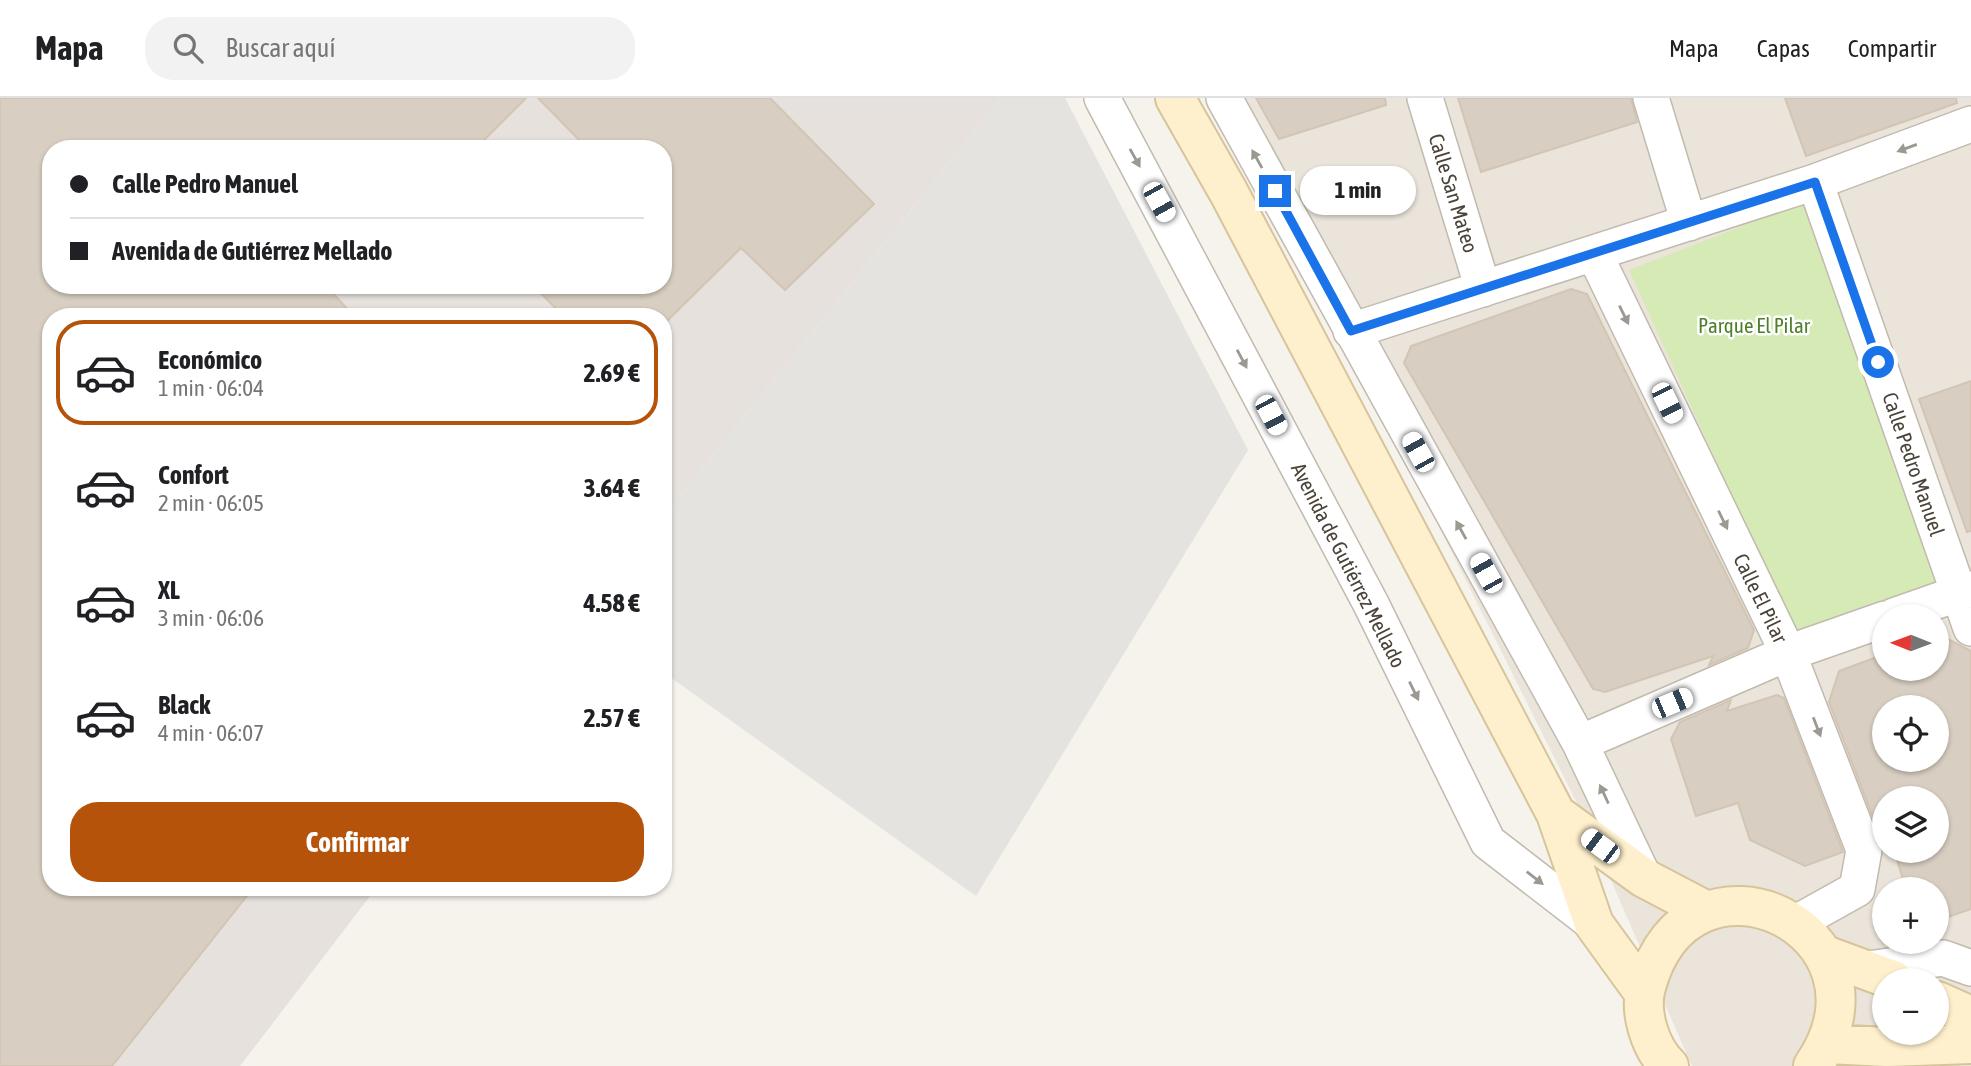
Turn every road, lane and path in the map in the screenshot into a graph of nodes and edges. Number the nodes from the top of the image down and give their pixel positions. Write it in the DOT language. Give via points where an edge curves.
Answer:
graph roads {
  1 [pos="1102,98"];
  2 [pos="1175,98"];
  3 [pos="1224,98"];
  4 [pos="1425,98"];
  5 [pos="1651,98"];
  6 [pos="1971,124"];
  7 [pos="1815,182"];
  8 [pos="1689,223"];
  9 [pos="1594,254"];
  10 [pos="1483,289"];
  11 [pos="1351,331"];
  12 [pos="1965,591"];
  13 [pos="1928,604"];
  14 [pos="1872,624"];
  15 [pos="1971,628"];
  16 [pos="1788,653"];
  17 [pos="1580,743"];
  18 [pos="1556,814"];
  19 [pos="1644,878"];
  20 [pos="1707,911"];
  21 [pos="1796,923"];
  22 [pos="1594,924"];
  23 [pos="1825,956"];
  24 [pos="1904,968"];
  25 [pos="1971,968"];
  26 [pos="1872,971"];
  27 [pos="1644,993"];
  28 [pos="1949,1006"];
  29 [pos="1971,1016"];
  30 [pos="1971,1044"];
  31 [pos="1887,1047"];
  32 [pos="1821,1055"];
  33 [pos="1669,1066"];
  34 [pos="1937,1066"];
  1 -- 22 [label="street, Avenida de Gutiérrez Mellado, one-way" via="1371,604 1488,842"];
  2 -- 18 [label="main road" via="1229,192"];
  11 -- 3 [label="street, one-way"];
  4 -- 10 [label="street, Calle San Mateo"];
  5 -- 8 [label="street"];
  6 -- 7 [label="street, one-way"];
  7 -- 8 [label="street"];
  7 -- 12 [label="street, Calle Pedro Manuel"];
  8 -- 9 [label="street"];
  9 -- 10 [label="street"];
  9 -- 16 [label="street, Calle El Pilar, one-way"];
  10 -- 11 [label="street"];
  17 -- 11 [label="street, one-way"];
  12 -- 13 [label="street"];
  12 -- 15 [label="street, Calle Pedro Manuel"];
  14 -- 16 [label="street"];
  16 -- 17 [label="street"];
  16 -- 21 [label="street, Calle El Pilar, one-way" via="1864,850 1857,889"];
  19 -- 17 [label="street, one-way"];
  18 -- 19 [label="main road"];
  18 -- 22 [label="main road"];
  19 -- 20 [label="main road"];
  20 -- 21 [label="main road" via="1753,906"];
  20 -- 27 [label="main road" via="1674,932 1652,964"];
  21 -- 23 [label="main road"];
  22 -- 27 [label="main road"];
  23 -- 26 [label="main road"];
  23 -- 32 [label="main road" via="1837,999"];
  24 -- 25 [label="street" via="1943,958"];
  27 -- 33 [label="main road" via="1652,1041"];
  28 -- 29 [label="main road"];
  30 -- 31 [label="main road"];
  31 -- 32 [label="main road"];
  31 -- 34 [label="street"];
}
